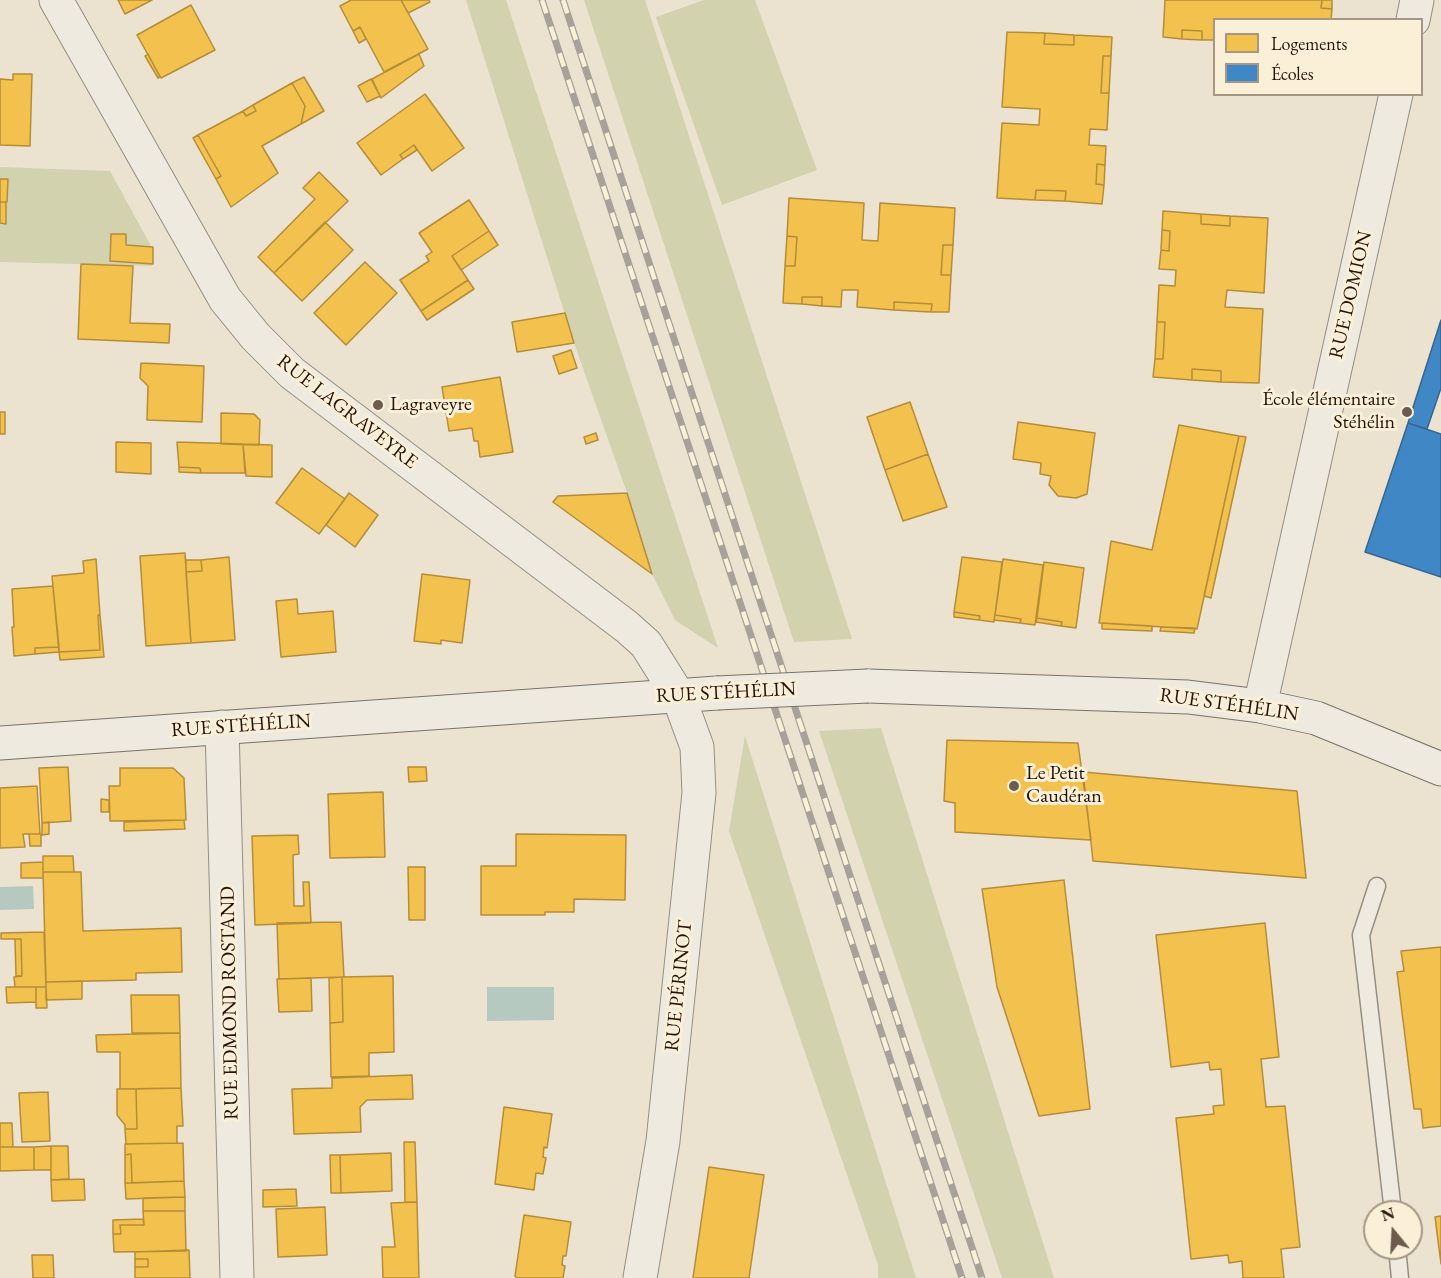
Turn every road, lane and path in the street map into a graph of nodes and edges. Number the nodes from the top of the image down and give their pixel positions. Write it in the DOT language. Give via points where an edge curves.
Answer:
graph roads {
  1 [pos="56,0"];
  2 [pos="1417,0"];
  3 [pos="1413,18"];
  4 [pos="1396,96"];
  5 [pos="678,695"];
  6 [pos="1260,706"];
  7 [pos="222,727"];
  8 [pos="0,743"];
  9 [pos="1441,769"];
  10 [pos="1377,886"];
  11 [pos="1392,1200"];
  12 [pos="1398,1260"];
  13 [pos="237,1278"];
  14 [pos="640,1278"];
  15 [pos="1400,1278"];
  1 -- 5 [label="street, RUE LAGRAVEYRE" via="225,298 256,337 292,373 627,627 646,644"];
  2 -- 3 [label="street"];
  4 -- 6 [label="street, RUE DOMION"];
  5 -- 6 [label="street, RUE STÉHÉLIN, bridge" via="868,686 1188,696"];
  5 -- 7 [label="street, RUE STÉHÉLIN"];
  5 -- 14 [label="street, RUE PÉRINOT" via="698,747 699,793 663,1141"];
  6 -- 9 [label="street, RUE STÉHÉLIN" via="1316,718"];
  7 -- 8 [label="street, RUE STÉHÉLIN"];
  7 -- 13 [label="street, RUE EDMOND ROSTAND"];
  10 -- 11 [label="lane" via="1361,935"];
  12 -- 15 [label="lane"];
}
